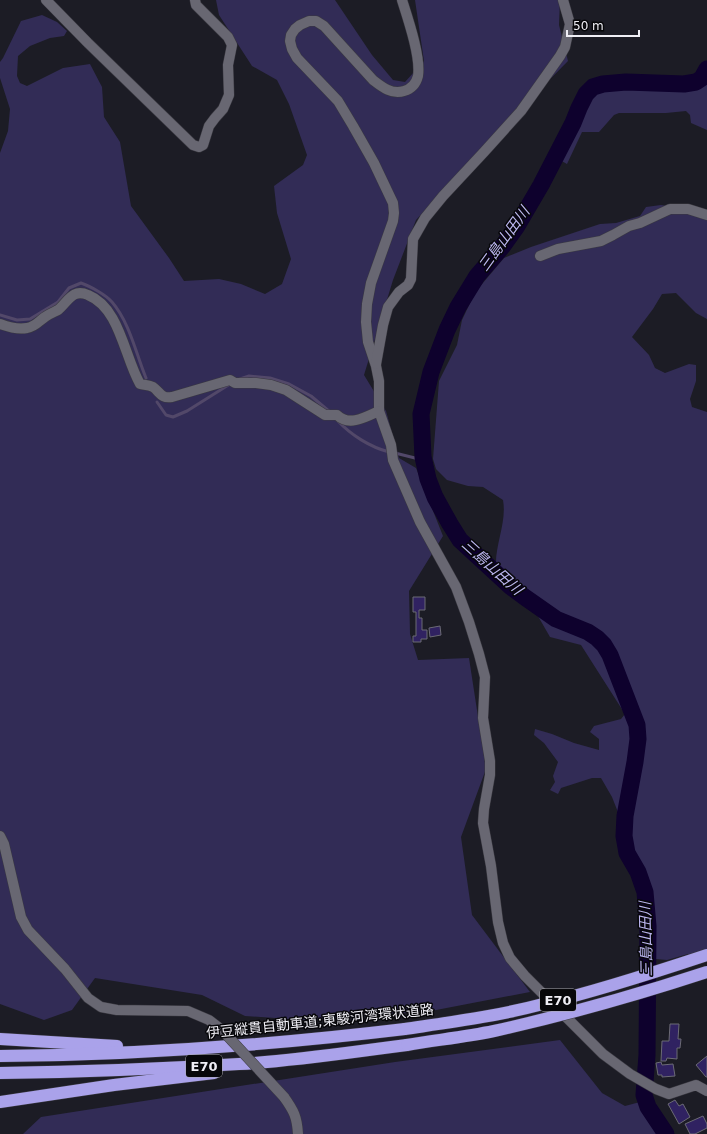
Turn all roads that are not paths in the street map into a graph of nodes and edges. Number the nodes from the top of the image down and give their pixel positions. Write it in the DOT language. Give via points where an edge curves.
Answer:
graph roads {
  1 [pos="46,0"];
  2 [pos="195,0"];
  3 [pos="402,0"];
  4 [pos="563,0"];
  5 [pos="707,215"];
  6 [pos="540,256"];
  7 [pos="0,324"];
  8 [pos="376,366"];
  9 [pos="378,411"];
  10 [pos="0,836"];
  11 [pos="707,955"];
  12 [pos="707,972"];
  13 [pos="0,1039"];
  14 [pos="200,1048"];
  15 [pos="342,1054"];
  16 [pos="0,1056"];
  17 [pos="0,1073"];
  18 [pos="707,1091"];
  19 [pos="0,1102"];
  20 [pos="298,1134"];
  1 -- 2 [label="street" via="193,145 199,147 203,145 209,126 227,102 228,65 232,45 228,37 196,5"];
  3 -- 8 [label="street" via="418,62 418,77 409,90 400,93 382,87 324,26 316,21 300,25 295,29 290,41 297,58 338,101 374,163 393,203 393,221 371,283 367,304 368,342"];
  4 -- 8 [label="street" via="570,24 565,47 560,56 521,111 443,196 425,218 413,239 411,279 388,307"];
  5 -- 6 [label="street" via="688,209 670,209 601,241"];
  7 -- 9 [label="street" via="15,328 34,326 73,295 83,293 97,299 115,322 140,384 152,387 163,396 168,398 233,381 271,385 286,390 325,415 337,415 358,421"];
  8 -- 9 [label="street" via="379,382"];
  9 -- 18 [label="street" via="391,445 393,460 420,522 456,587 485,677 483,718 490,775 483,822 498,922 510,958 588,1040 630,1074 669,1094 696,1086"];
  10 -- 20 [label="street, bridge" via="21,917 28,930 88,998 101,1006 117,1010 188,1012 209,1020 222,1030 284,1097 295,1115"];
  11 -- 14 [label="highway, 伊豆縦貫自動車道;東駿河湾環状道路 / E70, bridge" via="543,1004 481,1018 339,1037"];
  12 -- 15 [label="highway, E70, bridge" via="555,1017 492,1031"];
  13 -- 14 [label="highway"];
  14 -- 16 [label="highway, 伊豆縦貫自動車道;東駿河湾環状道路 / E70"];
  15 -- 17 [label="highway, E70" via="240,1064"];
  15 -- 19 [label="highway"];
}
